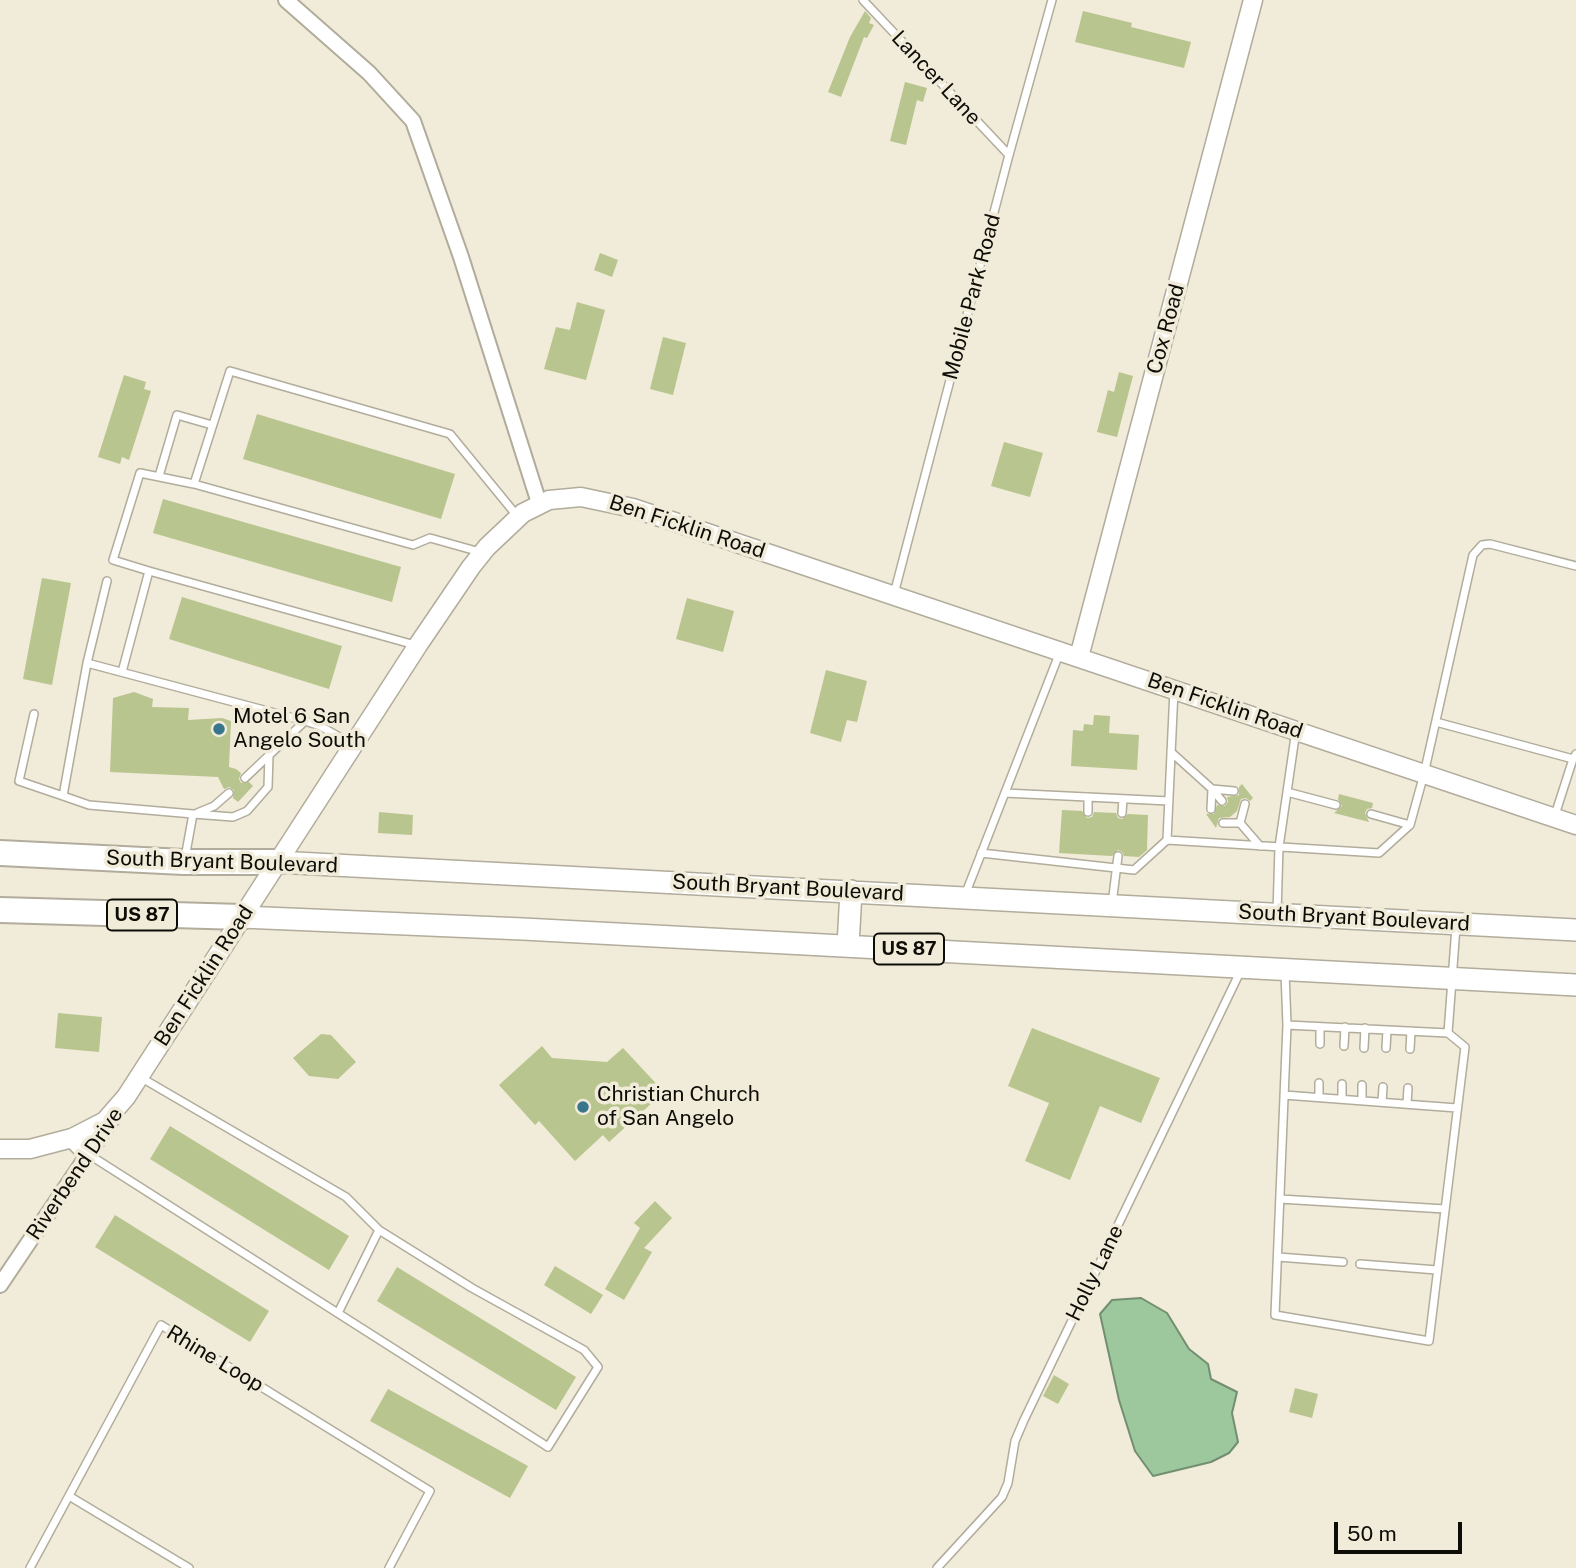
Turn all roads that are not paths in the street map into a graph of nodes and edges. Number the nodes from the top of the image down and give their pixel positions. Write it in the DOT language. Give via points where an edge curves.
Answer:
graph roads {
  1 [pos="286,0"];
  2 [pos="863,0"];
  3 [pos="1052,0"];
  4 [pos="1253,0"];
  5 [pos="1009,155"];
  6 [pos="212,425"];
  7 [pos="159,476"];
  8 [pos="194,484"];
  9 [pos="539,503"];
  10 [pos="518,517"];
  11 [pos="483,552"];
  12 [pos="1576,566"];
  13 [pos="149,571"];
  14 [pos="107,581"];
  15 [pos="894,594"];
  16 [pos="418,645"];
  17 [pos="1060,651"];
  18 [pos="1079,657"];
  19 [pos="88,663"];
  20 [pos="122,672"];
  21 [pos="1174,689"];
  22 [pos="34,714"];
  23 [pos="305,721"];
  24 [pos="1436,722"];
  25 [pos="1296,730"];
  26 [pos="354,745"];
  27 [pos="1171,752"];
  28 [pos="269,755"];
  29 [pos="1574,756"];
  30 [pos="1424,774"];
  31 [pos="245,778"];
  32 [pos="1212,789"];
  33 [pos="1234,791"];
  34 [pos="1287,792"];
  35 [pos="229,793"];
  36 [pos="1005,793"];
  37 [pos="63,796"];
  38 [pos="1088,797"];
  39 [pos="1123,799"];
  40 [pos="1169,801"];
  41 [pos="1222,801"];
  42 [pos="1245,804"];
  43 [pos="1336,805"];
  44 [pos="1211,810"];
  45 [pos="1088,812"];
  46 [pos="1122,813"];
  47 [pos="193,814"];
  48 [pos="1233,814"];
  49 [pos="1371,814"];
  50 [pos="1554,818"];
  51 [pos="1223,822"];
  52 [pos="1241,823"];
  53 [pos="1410,825"];
  54 [pos="1576,825"];
  55 [pos="1167,840"];
  56 [pos="1260,846"];
  57 [pos="1279,847"];
  58 [pos="0,853"];
  59 [pos="981,853"];
  60 [pos="1084,854"];
  61 [pos="1118,856"];
  62 [pos="184,862"];
  63 [pos="277,862"];
  64 [pos="1084,864"];
  65 [pos="1117,868"];
  66 [pos="851,891"];
  67 [pos="964,897"];
  68 [pos="1112,905"];
  69 [pos="0,910"];
  70 [pos="1276,914"];
  71 [pos="242,917"];
  72 [pos="1456,922"];
  73 [pos="1576,930"];
  74 [pos="848,946"];
  75 [pos="1242,967"];
  76 [pos="1285,969"];
  77 [pos="1452,978"];
  78 [pos="1576,985"];
  79 [pos="1287,1025"];
  80 [pos="1320,1027"];
  81 [pos="1345,1027"];
  82 [pos="1365,1028"];
  83 [pos="1387,1030"];
  84 [pos="1411,1031"];
  85 [pos="1448,1032"];
  86 [pos="1320,1044"];
  87 [pos="1344,1046"];
  88 [pos="1364,1048"];
  89 [pos="1386,1048"];
  90 [pos="1410,1049"];
  91 [pos="139,1076"];
  92 [pos="1319,1083"];
  93 [pos="1342,1084"];
  94 [pos="1362,1085"];
  95 [pos="1383,1087"];
  96 [pos="1408,1088"];
  97 [pos="1284,1095"];
  98 [pos="126,1097"];
  99 [pos="1319,1097"];
  100 [pos="1342,1099"];
  101 [pos="1362,1101"];
  102 [pos="1382,1102"];
  103 [pos="1407,1104"];
  104 [pos="1457,1108"];
  105 [pos="72,1138"];
  106 [pos="0,1149"];
  107 [pos="88,1154"];
  108 [pos="1280,1199"];
  109 [pos="1445,1209"];
  110 [pos="379,1230"];
  111 [pos="1278,1257"];
  112 [pos="1343,1262"];
  113 [pos="1360,1264"];
  114 [pos="1437,1270"];
  115 [pos="0,1285"];
  116 [pos="338,1313"];
  117 [pos="69,1496"];
  118 [pos="30,1568"];
  119 [pos="189,1568"];
  120 [pos="389,1568"];
  121 [pos="937,1568"];
  1 -- 9 [label="street" via="369,73 413,121"];
  2 -- 5 [label="lane, Lancer Lane"];
  3 -- 5 [label="lane, Mobile Park Road"];
  4 -- 18 [label="street, Cox Road"];
  5 -- 15 [label="lane, Mobile Park Road"];
  6 -- 7 [label="lane" via="177,415"];
  6 -- 8 [label="lane"];
  6 -- 10 [label="lane" via="230,371 450,434"];
  7 -- 8 [label="lane"];
  7 -- 13 [label="lane" via="140,473 113,560"];
  8 -- 11 [label="lane" via="412,545 430,538"];
  9 -- 10 [label="street, Ben Ficklin Road"];
  9 -- 15 [label="street, Ben Ficklin Road" via="581,497 616,503"];
  10 -- 11 [label="street, Ben Ficklin Road"];
  11 -- 16 [label="street, Ben Ficklin Road"];
  12 -- 24 [label="lane" via="1490,544 1482,545 1473,555"];
  13 -- 16 [label="lane"];
  13 -- 20 [label="lane"];
  14 -- 19 [label="lane"];
  15 -- 17 [label="street, Ben Ficklin Road"];
  16 -- 26 [label="street, Ben Ficklin Road"];
  17 -- 18 [label="street, Ben Ficklin Road"];
  17 -- 36 [label="lane"];
  18 -- 21 [label="street, Ben Ficklin Road"];
  19 -- 20 [label="lane"];
  19 -- 37 [label="lane"];
  20 -- 23 [label="lane"];
  21 -- 25 [label="street, Ben Ficklin Road"];
  21 -- 27 [label="lane"];
  22 -- 37 [label="lane" via="19,781"];
  23 -- 26 [label="lane"];
  23 -- 28 [label="lane"];
  24 -- 29 [label="lane"];
  24 -- 30 [label="lane"];
  25 -- 30 [label="street, Ben Ficklin Road"];
  25 -- 34 [label="lane"];
  26 -- 63 [label="street, Ben Ficklin Road"];
  27 -- 32 [label="lane"];
  27 -- 40 [label="lane"];
  28 -- 31 [label="lane"];
  28 -- 47 [label="lane" via="268,787 247,811 233,817"];
  29 -- 50 [label="lane"];
  30 -- 50 [label="street, Ben Ficklin Road"];
  30 -- 53 [label="lane"];
  32 -- 33 [label="lane"];
  32 -- 41 [label="lane"];
  32 -- 44 [label="lane"];
  34 -- 43 [label="lane"];
  34 -- 57 [label="lane"];
  35 -- 47 [label="lane" via="215,806"];
  36 -- 38 [label="lane"];
  36 -- 59 [label="lane"];
  37 -- 47 [label="lane" via="89,805"];
  38 -- 39 [label="lane"];
  38 -- 45 [label="lane"];
  39 -- 40 [label="lane"];
  39 -- 46 [label="lane"];
  40 -- 55 [label="lane"];
  42 -- 52 [label="lane"];
  47 -- 62 [label="lane"];
  48 -- 52 [label="lane"];
  49 -- 53 [label="lane"];
  50 -- 54 [label="street, Ben Ficklin Road"];
  51 -- 52 [label="lane"];
  52 -- 56 [label="lane"];
  53 -- 57 [label="lane" via="1379,853"];
  55 -- 56 [label="lane"];
  55 -- 65 [label="lane" via="1134,870"];
  56 -- 57 [label="lane"];
  57 -- 70 [label="lane"];
  58 -- 62 [label="highway, South Bryant Boulevard"];
  59 -- 64 [label="lane"];
  59 -- 67 [label="lane"];
  60 -- 64 [label="lane"];
  61 -- 65 [label="lane"];
  62 -- 63 [label="highway, South Bryant Boulevard"];
  63 -- 66 [label="main road, South Bryant Boulevard"];
  63 -- 71 [label="street, Ben Ficklin Road"];
  64 -- 65 [label="lane"];
  65 -- 68 [label="lane"];
  66 -- 67 [label="main road, South Bryant Boulevard"];
  66 -- 74 [label="main road"];
  67 -- 68 [label="main road, South Bryant Boulevard"];
  68 -- 70 [label="main road, South Bryant Boulevard"];
  69 -- 71 [label="highway, US 87"];
  70 -- 72 [label="main road, South Bryant Boulevard"];
  71 -- 74 [label="main road, US 87"];
  71 -- 91 [label="street, Ben Ficklin Road"];
  72 -- 73 [label="main road, South Bryant Boulevard"];
  72 -- 77 [label="lane"];
  74 -- 75 [label="main road, US 87"];
  75 -- 76 [label="main road, US 87"];
  75 -- 121 [label="lane, Holly Lane" via="1024,1420 1002,1497"];
  76 -- 77 [label="main road, US 87"];
  76 -- 79 [label="lane"];
  77 -- 78 [label="main road, US 87"];
  77 -- 85 [label="lane"];
  79 -- 80 [label="lane"];
  79 -- 97 [label="lane"];
  80 -- 81 [label="lane"];
  80 -- 86 [label="lane"];
  81 -- 82 [label="lane"];
  81 -- 87 [label="lane"];
  82 -- 83 [label="lane"];
  82 -- 88 [label="lane"];
  83 -- 84 [label="lane"];
  83 -- 89 [label="lane"];
  84 -- 85 [label="lane"];
  84 -- 90 [label="lane"];
  85 -- 104 [label="lane" via="1465,1047"];
  91 -- 98 [label="street, Ben Ficklin Road"];
  91 -- 110 [label="lane" via="346,1198"];
  92 -- 99 [label="lane"];
  93 -- 100 [label="lane"];
  94 -- 101 [label="lane"];
  95 -- 102 [label="lane"];
  96 -- 103 [label="lane"];
  97 -- 99 [label="lane"];
  97 -- 108 [label="lane"];
  98 -- 105 [label="street, Ben Ficklin Road" via="105,1121"];
  98 -- 107 [label="street, Riverbend Drive"];
  99 -- 100 [label="lane"];
  100 -- 101 [label="lane"];
  101 -- 102 [label="lane"];
  102 -- 103 [label="lane"];
  103 -- 104 [label="lane"];
  104 -- 109 [label="lane"];
  105 -- 106 [label="street, Ben Ficklin Road" via="30,1149"];
  105 -- 107 [label="street"];
  107 -- 115 [label="street, Riverbend Drive"];
  107 -- 116 [label="lane"];
  108 -- 109 [label="lane"];
  108 -- 111 [label="lane"];
  109 -- 114 [label="lane"];
  110 -- 116 [label="lane"];
  110 -- 116 [label="lane" via="584,1350 598,1367 548,1447"];
  111 -- 112 [label="lane"];
  111 -- 114 [label="lane" via="1275,1315 1429,1341"];
  113 -- 114 [label="lane"];
  117 -- 118 [label="lane, Rhine Loop"];
  117 -- 119 [label="lane"];
  117 -- 120 [label="lane, Rhine Loop" via="161,1325 430,1491"];
}
